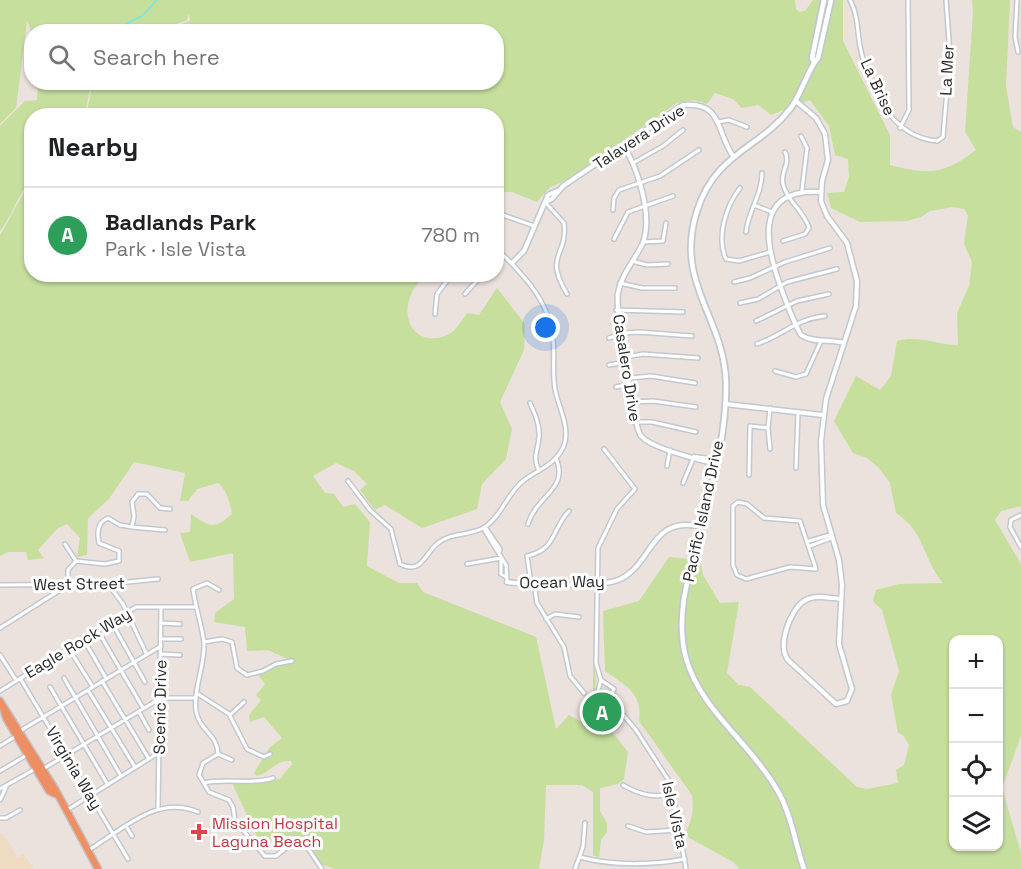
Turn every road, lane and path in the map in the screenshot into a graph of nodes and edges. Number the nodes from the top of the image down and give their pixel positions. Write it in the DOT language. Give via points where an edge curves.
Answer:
graph roads {
  1 [pos="824,0"];
  2 [pos="831,0"];
  3 [pos="850,0"];
  4 [pos="908,0"];
  5 [pos="946,0"];
  6 [pos="1017,0"];
  7 [pos="1018,52"];
  8 [pos="814,62"];
  9 [pos="796,101"];
  10 [pos="718,122"];
  11 [pos="747,127"];
  12 [pos="900,128"];
  13 [pos="683,130"];
  14 [pos="801,136"];
  15 [pos="942,140"];
  16 [pos="623,145"];
  17 [pos="699,150"];
  18 [pos="785,152"];
  19 [pos="733,156"];
  20 [pos="631,164"];
  21 [pos="762,173"];
  22 [pos="639,184"];
  23 [pos="740,188"];
  24 [pos="802,190"];
  25 [pos="821,192"];
  26 [pos="789,194"];
  27 [pos="673,196"];
  28 [pos="545,202"];
  29 [pos="645,205"];
  30 [pos="754,205"];
  31 [pos="613,210"];
  32 [pos="772,212"];
  33 [pos="504,215"];
  34 [pos="666,223"];
  35 [pos="536,226"];
  36 [pos="746,232"];
  37 [pos="614,239"];
  38 [pos="783,241"];
  39 [pos="644,242"];
  40 [pos="830,249"];
  41 [pos="770,252"];
  42 [pos="504,256"];
  43 [pos="633,261"];
  44 [pos="512,263"];
  45 [pos="668,264"];
  46 [pos="774,268"];
  47 [pos="837,269"];
  48 [pos="446,282"];
  49 [pos="476,282"];
  50 [pos="734,282"];
  51 [pos="620,283"];
  52 [pos="780,286"];
  53 [pos="675,288"];
  54 [pos="465,294"];
  55 [pos="567,294"];
  56 [pos="829,294"];
  57 [pos="740,303"];
  58 [pos="788,305"];
  59 [pos="616,310"];
  60 [pos="683,312"];
  61 [pos="435,314"];
  62 [pos="825,316"];
  63 [pos="756,321"];
  64 [pos="795,323"];
  65 [pos="621,334"];
  66 [pos="692,336"];
  67 [pos="609,338"];
  68 [pos="821,339"];
  69 [pos="844,343"];
  70 [pos="757,344"];
  71 [pos="698,358"];
  72 [pos="626,359"];
  73 [pos="609,365"];
  74 [pos="775,371"];
  75 [pos="630,378"];
  76 [pos="695,383"];
  77 [pos="630,384"];
  78 [pos="616,387"];
  79 [pos="632,402"];
  80 [pos="530,403"];
  81 [pos="724,404"];
  82 [pos="696,407"];
  83 [pos="770,408"];
  84 [pos="798,412"];
  85 [pos="823,415"];
  86 [pos="634,422"];
  87 [pos="768,428"];
  88 [pos="696,432"];
  89 [pos="770,448"];
  90 [pos="604,449"];
  91 [pos="670,450"];
  92 [pos="693,457"];
  93 [pos="556,458"];
  94 [pos="717,462"];
  95 [pos="667,466"];
  96 [pos="796,468"];
  97 [pos="539,471"];
  98 [pos="749,476"];
  99 [pos="348,481"];
  100 [pos="683,483"];
  101 [pos="170,509"];
  102 [pos="569,511"];
  103 [pos="1021,515"];
  104 [pos="528,524"];
  105 [pos="132,527"];
  106 [pos="485,527"];
  107 [pos="702,527"];
  108 [pos="165,530"];
  109 [pos="831,537"];
  110 [pos="809,543"];
  111 [pos="65,544"];
  112 [pos="1021,547"];
  113 [pos="500,556"];
  114 [pos="76,561"];
  115 [pos="467,564"];
  116 [pos="158,579"];
  117 [pos="506,580"];
  118 [pos="596,582"];
  119 [pos="532,583"];
  120 [pos="108,584"];
  121 [pos="0,585"];
  122 [pos="68,585"];
  123 [pos="219,590"];
  124 [pos="841,599"];
  125 [pos="161,607"];
  126 [pos="196,607"];
  127 [pos="126,614"];
  128 [pos="579,617"];
  129 [pos="546,619"];
  130 [pos="112,623"];
  131 [pos="161,623"];
  132 [pos="180,624"];
  133 [pos="0,628"];
  134 [pos="98,631"];
  135 [pos="161,639"];
  136 [pos="181,639"];
  137 [pos="84,640"];
  138 [pos="204,642"];
  139 [pos="161,646"];
  140 [pos="69,649"];
  141 [pos="147,653"];
  142 [pos="160,654"];
  143 [pos="0,655"];
  144 [pos="180,655"];
  145 [pos="133,662"];
  146 [pos="292,662"];
  147 [pos="120,670"];
  148 [pos="64,678"];
  149 [pos="106,678"];
  150 [pos="18,679"];
  151 [pos="601,680"];
  152 [pos="102,681"];
  153 [pos="146,682"];
  154 [pos="50,687"];
  155 [pos="93,687"];
  156 [pos="88,690"];
  157 [pos="0,691"];
  158 [pos="584,693"];
  159 [pos="196,696"];
  160 [pos="76,698"];
  161 [pos="161,698"];
  162 [pos="244,702"];
  163 [pos="613,702"];
  164 [pos="1,703"];
  165 [pos="63,707"];
  166 [pos="144,708"];
  167 [pos="139,712"];
  168 [pos="230,715"];
  169 [pos="44,718"];
  170 [pos="126,720"];
  171 [pos="112,729"];
  172 [pos="149,730"];
  173 [pos="18,734"];
  174 [pos="99,737"];
  175 [pos="85,745"];
  176 [pos="0,746"];
  177 [pos="25,751"];
  178 [pos="160,752"];
  179 [pos="218,754"];
  180 [pos="270,754"];
  181 [pos="67,756"];
  182 [pos="149,759"];
  183 [pos="232,760"];
  184 [pos="135,767"];
  185 [pos="0,771"];
  186 [pos="41,771"];
  187 [pos="121,776"];
  188 [pos="273,778"];
  189 [pos="204,783"];
  190 [pos="108,785"];
  191 [pos="623,785"];
  192 [pos="6,786"];
  193 [pos="0,789"];
  194 [pos="673,794"];
  195 [pos="91,796"];
  196 [pos="0,800"];
  197 [pos="158,807"];
  198 [pos="20,810"];
  199 [pos="66,811"];
  200 [pos="198,812"];
  201 [pos="0,818"];
  202 [pos="585,824"];
  203 [pos="126,826"];
  204 [pos="628,826"];
  205 [pos="678,830"];
  206 [pos="114,834"];
  207 [pos="132,836"];
  208 [pos="88,850"];
  209 [pos="580,857"];
  210 [pos="128,859"];
  211 [pos="685,859"];
  212 [pos="98,869"];
  213 [pos="321,869"];
  214 [pos="575,869"];
  215 [pos="687,869"];
  216 [pos="804,869"];
  1 -- 8 [label="main road, Pacific Island Drive"];
  2 -- 8 [label="main road, Pacific Island Drive"];
  3 -- 12 [label="street, La Brise" via="867,70 886,110"];
  4 -- 12 [label="street" via="909,110"];
  5 -- 15 [label="street, La Mer" via="950,55"];
  6 -- 7 [label="street"];
  8 -- 9 [label="main road, Pacific Island Drive"];
  9 -- 19 [label="main road, Pacific Island Drive" via="775,124"];
  9 -- 25 [label="street" via="816,118 825,134 828,160"];
  10 -- 11 [label="street" via="729,120"];
  10 -- 16 [label="street, Talavera Drive" via="706,108 683,105"];
  10 -- 19 [label="street"];
  12 -- 15 [label="street, La Brise" via="919,138"];
  13 -- 20 [label="street"];
  14 -- 24 [label="street" via="807,148"];
  16 -- 20 [label="street, Casalero Drive"];
  16 -- 28 [label="street, Talavera Drive" via="548,195"];
  17 -- 22 [label="street" via="660,176"];
  18 -- 26 [label="street" via="788,161 782,180"];
  19 -- 81 [label="main road, Pacific Island Drive" via="705,191 690,246 696,287 723,355"];
  20 -- 22 [label="street, Casalero Drive"];
  21 -- 30 [label="street" via="762,188"];
  22 -- 29 [label="street, Casalero Drive"];
  22 -- 31 [label="street" via="619,190"];
  23 -- 41 [label="street" via="723,233 726,260 739,261"];
  24 -- 25 [label="street"];
  24 -- 26 [label="street"];
  25 -- 69 [label="street" via="823,208 843,236 856,269 856,306"];
  26 -- 32 [label="street"];
  26 -- 38 [label="street" via="809,228 805,234"];
  27 -- 29 [label="street"];
  28 -- 35 [label="street, Talavera Drive"];
  28 -- 55 [label="street" via="564,224 555,267"];
  29 -- 37 [label="street" via="627,212"];
  29 -- 39 [label="street, Casalero Drive"];
  30 -- 32 [label="street"];
  30 -- 36 [label="street"];
  32 -- 41 [label="street" via="768,225"];
  33 -- 35 [label="street"];
  34 -- 39 [label="street" via="663,241"];
  35 -- 44 [label="street, Talavera Drive" via="524,251"];
  39 -- 43 [label="street, Casalero Drive"];
  40 -- 46 [label="street"];
  41 -- 46 [label="street"];
  42 -- 44 [label="street"];
  43 -- 45 [label="street" via="647,266"];
  43 -- 51 [label="street, Casalero Drive"];
  44 -- 93 [label="street" via="549,315 554,383 566,429 565,442"];
  46 -- 50 [label="street"];
  46 -- 52 [label="street"];
  47 -- 52 [label="street"];
  48 -- 61 [label="street" via="437,294"];
  49 -- 54 [label="street"];
  51 -- 53 [label="street"];
  51 -- 59 [label="street, Casalero Drive"];
  52 -- 57 [label="street" via="758,299"];
  52 -- 58 [label="street"];
  56 -- 58 [label="street"];
  58 -- 63 [label="street"];
  58 -- 64 [label="street"];
  59 -- 60 [label="street"];
  59 -- 65 [label="street, Casalero Drive"];
  62 -- 64 [label="street"];
  64 -- 68 [label="street" via="806,338"];
  64 -- 70 [label="street" via="777,337"];
  65 -- 66 [label="street"];
  65 -- 67 [label="street"];
  65 -- 72 [label="street, Casalero Drive"];
  68 -- 69 [label="street"];
  68 -- 74 [label="street" via="806,374 796,377"];
  69 -- 85 [label="street"];
  71 -- 72 [label="street" via="642,354"];
  72 -- 73 [label="street"];
  72 -- 75 [label="street, Casalero Drive"];
  75 -- 76 [label="street" via="651,376"];
  75 -- 77 [label="street, Casalero Drive"];
  77 -- 78 [label="street"];
  77 -- 79 [label="street, Casalero Drive"];
  79 -- 82 [label="street" via="653,400"];
  79 -- 86 [label="street, Casalero Drive"];
  80 -- 97 [label="street" via="539,428 534,457"];
  81 -- 83 [label="street"];
  81 -- 94 [label="main road, Pacific Island Drive"];
  83 -- 84 [label="street"];
  83 -- 87 [label="street"];
  84 -- 85 [label="street"];
  84 -- 96 [label="street"];
  85 -- 109 [label="street" via="822,485"];
  86 -- 88 [label="street"];
  86 -- 91 [label="street, Casalero Drive" via="643,438"];
  87 -- 89 [label="street"];
  87 -- 98 [label="street" via="750,426"];
  90 -- 118 [label="street, Isle Vista" via="635,489 617,509 598,548"];
  91 -- 92 [label="street, Casalero Drive"];
  91 -- 95 [label="street"];
  92 -- 94 [label="street, Casalero Drive"];
  92 -- 100 [label="street"];
  93 -- 97 [label="street"];
  93 -- 104 [label="street" via="560,479 533,508"];
  94 -- 107 [label="main road, Pacific Island Drive"];
  97 -- 106 [label="street" via="522,482"];
  99 -- 106 [label="street" via="391,529 397,558 407,567 420,566 438,543"];
  101 -- 105 [label="street" via="160,508 147,494 138,494 132,502"];
  102 -- 119 [label="street" via="558,522 548,546 527,556"];
  103 -- 112 [label="street" via="1011,520 1010,527"];
  105 -- 108 [label="street"];
  105 -- 114 [label="street" via="110,518 100,524 99,543 119,551 118,562"];
  106 -- 113 [label="street"];
  107 -- 118 [label="street, Ocean Way" via="680,525 664,531 627,575"];
  107 -- 216 [label="main road, Pacific Island Drive" via="682,611 686,658 703,695 776,788"];
  109 -- 110 [label="street"];
  109 -- 124 [label="street" via="841,573"];
  110 -- 110 [label="street" via="816,569 790,567 746,579 737,575 733,565 733,507 738,502 747,504 764,518 800,521"];
  111 -- 114 [label="street"];
  113 -- 115 [label="street"];
  113 -- 117 [label="street" via="501,574"];
  114 -- 122 [label="street" via="68,570"];
  116 -- 120 [label="street, West Street"];
  117 -- 119 [label="street, Ocean Way"];
  118 -- 119 [label="street, Ocean Way"];
  118 -- 151 [label="street, Isle Vista" via="596,663"];
  119 -- 129 [label="street"];
  120 -- 122 [label="street, West Street"];
  120 -- 127 [label="street"];
  121 -- 122 [label="street, West Street"];
  122 -- 133 [label="street"];
  123 -- 126 [label="street" via="207,583 194,586"];
  124 -- 124 [label="street" via="804,600 794,612 782,649 836,704 847,701 852,689 839,644"];
  125 -- 126 [label="street, Eagle Rock Way"];
  125 -- 127 [label="street, Eagle Rock Way" via="136,607"];
  125 -- 131 [label="street, Scenic Drive"];
  126 -- 138 [label="street"];
  127 -- 130 [label="street, Eagle Rock Way"];
  127 -- 141 [label="street"];
  128 -- 129 [label="street" via="555,614"];
  129 -- 158 [label="street" via="564,647 570,676"];
  130 -- 134 [label="street, Eagle Rock Way"];
  130 -- 145 [label="street"];
  131 -- 132 [label="street"];
  131 -- 135 [label="street, Scenic Drive"];
  134 -- 137 [label="street, Eagle Rock Way"];
  134 -- 147 [label="street"];
  135 -- 136 [label="street"];
  135 -- 139 [label="street, Scenic Drive"];
  137 -- 140 [label="street, Eagle Rock Way"];
  137 -- 149 [label="street"];
  138 -- 146 [label="street" via="232,642 237,668 247,675"];
  138 -- 159 [label="street"];
  139 -- 141 [label="street"];
  139 -- 142 [label="street, Scenic Drive"];
  140 -- 150 [label="street, Eagle Rock Way"];
  140 -- 155 [label="street"];
  141 -- 145 [label="street"];
  142 -- 144 [label="street"];
  142 -- 161 [label="street, Scenic Drive"];
  143 -- 150 [label="street, Virginia Way"];
  145 -- 147 [label="street"];
  145 -- 153 [label="street"];
  147 -- 149 [label="street"];
  147 -- 166 [label="street"];
  148 -- 160 [label="street"];
  149 -- 152 [label="street"];
  150 -- 157 [label="street, Eagle Rock Way"];
  150 -- 169 [label="street, Virginia Way"];
  151 -- 163 [label="street, Isle Vista" via="614,689"];
  151 -- 163 [label="street, Isle Vista" via="600,698"];
  152 -- 155 [label="street"];
  152 -- 170 [label="street"];
  154 -- 165 [label="street"];
  155 -- 156 [label="street"];
  156 -- 160 [label="street"];
  156 -- 171 [label="street"];
  159 -- 161 [label="street"];
  159 -- 168 [label="street"];
  159 -- 179 [label="street" via="200,726 216,741"];
  160 -- 165 [label="street"];
  160 -- 174 [label="street"];
  161 -- 166 [label="street"];
  161 -- 178 [label="street, Scenic Drive"];
  162 -- 168 [label="street"];
  163 -- 194 [label="street, Isle Vista" via="654,755"];
  164 -- 173 [label="highway"];
  164 -- 173 [label="highway"];
  165 -- 169 [label="street"];
  165 -- 175 [label="street"];
  166 -- 167 [label="street"];
  167 -- 170 [label="street"];
  167 -- 172 [label="street"];
  168 -- 180 [label="street" via="247,749 264,757"];
  169 -- 173 [label="street"];
  169 -- 181 [label="street, Virginia Way"];
  170 -- 171 [label="street"];
  170 -- 182 [label="street"];
  171 -- 174 [label="street"];
  171 -- 184 [label="street"];
  173 -- 176 [label="street"];
  173 -- 177 [label="highway"];
  173 -- 186 [label="highway"];
  174 -- 175 [label="street"];
  174 -- 187 [label="street"];
  175 -- 181 [label="street"];
  175 -- 190 [label="street"];
  177 -- 185 [label="street"];
  177 -- 186 [label="highway"];
  178 -- 182 [label="street"];
  178 -- 197 [label="street, Scenic Drive"];
  179 -- 183 [label="street"];
  179 -- 189 [label="street" via="200,766 199,775"];
  181 -- 186 [label="street"];
  181 -- 195 [label="street, Virginia Way"];
  182 -- 184 [label="street"];
  184 -- 187 [label="street"];
  186 -- 192 [label="street"];
  186 -- 199 [label="highway"];
  187 -- 190 [label="street"];
  188 -- 189 [label="street"];
  189 -- 213 [label="street" via="209,792 229,800 235,821 265,856 276,856 292,843 305,844"];
  190 -- 195 [label="street"];
  191 -- 194 [label="street" via="638,794"];
  192 -- 193 [label="street"];
  192 -- 196 [label="street"];
  194 -- 205 [label="street, Isle Vista"];
  195 -- 199 [label="street"];
  195 -- 206 [label="street, Virginia Way"];
  197 -- 200 [label="street"];
  197 -- 203 [label="street"];
  198 -- 201 [label="street"];
  199 -- 208 [label="highway"];
  202 -- 209 [label="street"];
  203 -- 206 [label="street"];
  203 -- 207 [label="street"];
  204 -- 205 [label="street" via="646,832"];
  205 -- 211 [label="street, Isle Vista"];
  206 -- 208 [label="street"];
  206 -- 210 [label="street, Virginia Way"];
  208 -- 212 [label="highway"];
  209 -- 211 [label="street" via="598,862"];
  209 -- 214 [label="street"];
  211 -- 215 [label="street, Isle Vista"];
}
